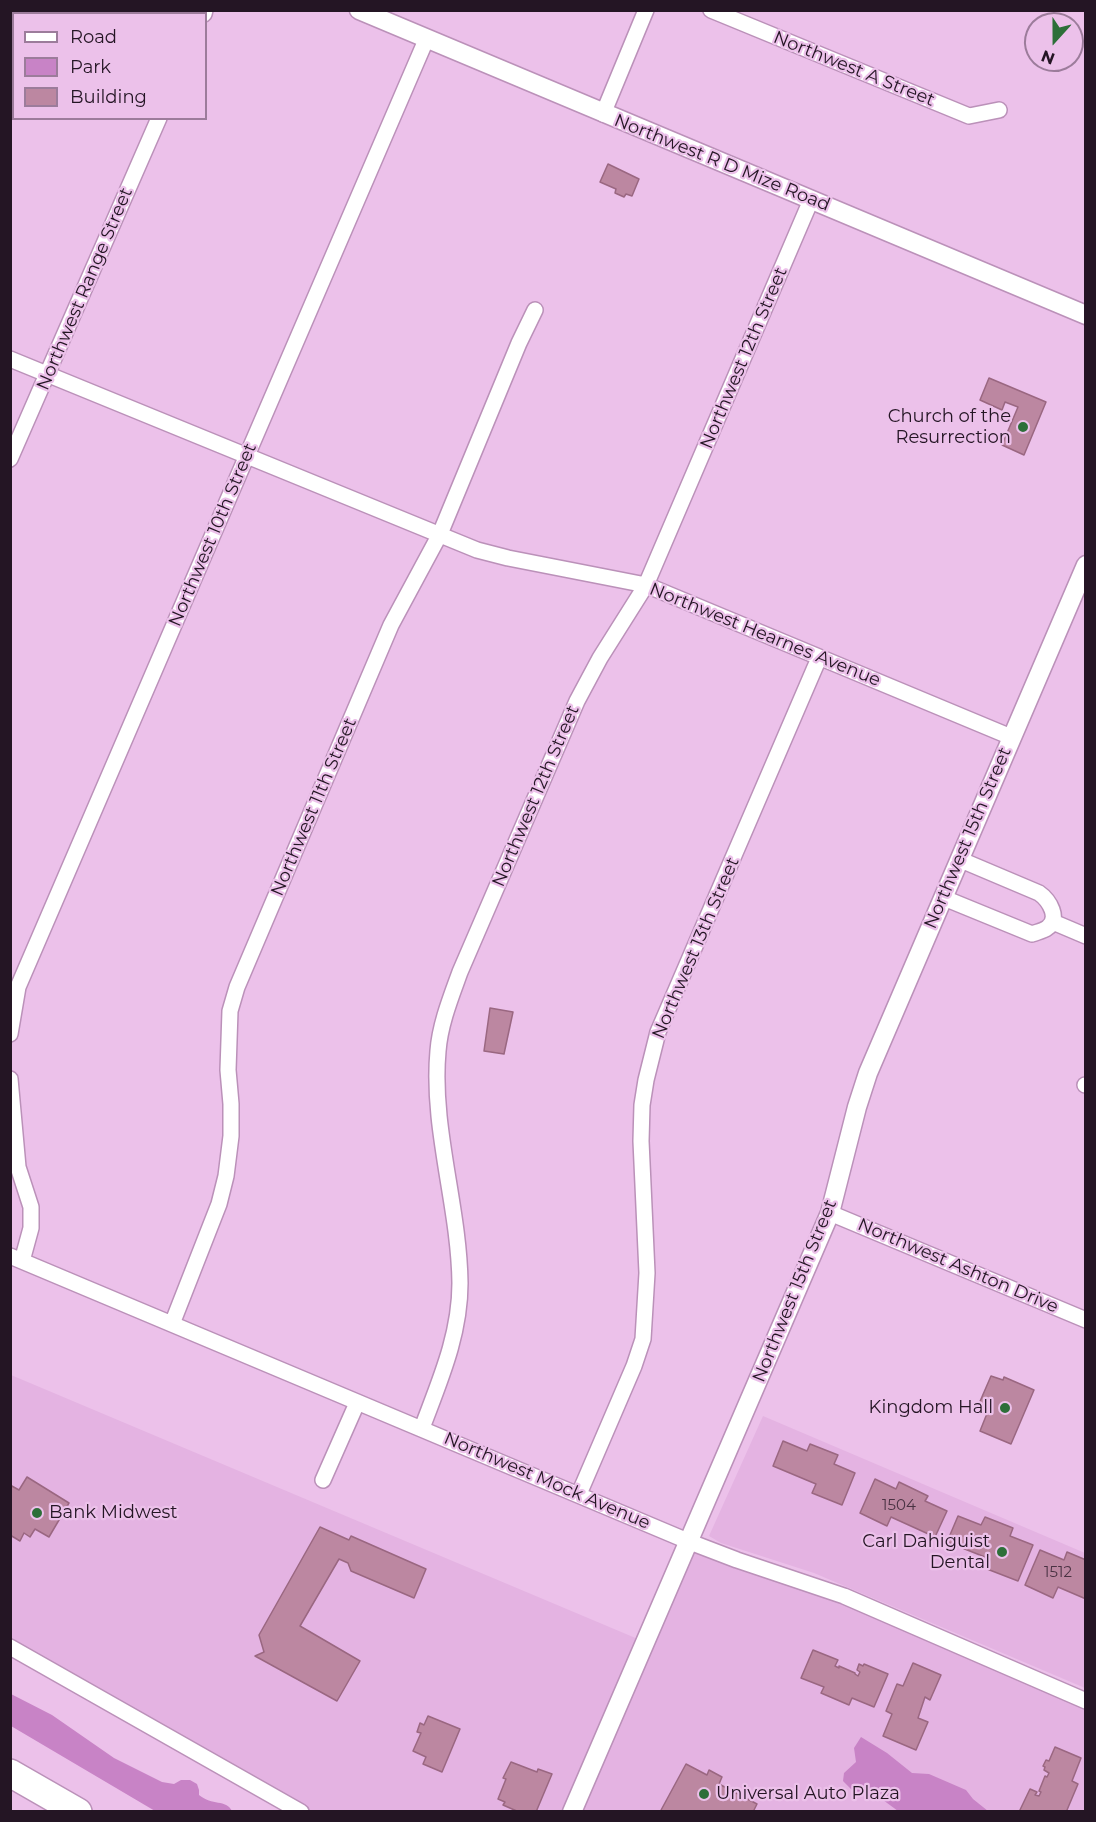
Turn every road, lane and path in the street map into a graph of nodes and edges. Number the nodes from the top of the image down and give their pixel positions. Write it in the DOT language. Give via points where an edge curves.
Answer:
graph roads {
  1 [pos="359,10"];
  2 [pos="646,10"];
  3 [pos="711,10"];
  4 [pos="426,40"];
  5 [pos="999,110"];
  6 [pos="603,114"];
  7 [pos="158,120"];
  8 [pos="811,200"];
  9 [pos="535,310"];
  10 [pos="1086,315"];
  11 [pos="10,359"];
  12 [pos="48,375"];
  13 [pos="246,457"];
  14 [pos="10,459"];
  15 [pos="440,534"];
  16 [pos="1086,565"];
  17 [pos="646,585"];
  18 [pos="819,658"];
  19 [pos="1011,737"];
  20 [pos="961,860"];
  21 [pos="944,898"];
  22 [pos="1053,922"];
  23 [pos="1086,936"];
  24 [pos="10,1034"];
  25 [pos="10,1079"];
  26 [pos="830,1213"];
  27 [pos="16,1258"];
  28 [pos="1086,1320"];
  29 [pos="172,1324"];
  30 [pos="357,1403"];
  31 [pos="422,1428"];
  32 [pos="323,1480"];
  33 [pos="579,1494"];
  34 [pos="690,1542"];
  35 [pos="10,1647"];
  36 [pos="1086,1701"];
  37 [pos="10,1773"];
  38 [pos="78,1812"];
  39 [pos="301,1812"];
  40 [pos="572,1812"];
  1 -- 4 [label="street, Northwest R D Mize Road"];
  2 -- 6 [label="street"];
  3 -- 5 [label="street, Northwest A Street" via="969,116"];
  4 -- 6 [label="street, Northwest R D Mize Road"];
  4 -- 13 [label="street, Northwest 10th Street"];
  6 -- 8 [label="street, Northwest R D Mize Road"];
  7 -- 12 [label="street, Northwest Range Street"];
  8 -- 10 [label="street, Northwest R D Mize Road"];
  8 -- 17 [label="street, Northwest 12th Street"];
  9 -- 15 [label="street, Northwest 11th Street"];
  11 -- 12 [label="street, Northwest Hearnes Avenue"];
  12 -- 13 [label="street, Northwest Hearnes Avenue"];
  12 -- 14 [label="street, Northwest Range Street"];
  13 -- 15 [label="street, Northwest Hearnes Avenue"];
  13 -- 24 [label="street, Northwest 10th Street" via="18,987"];
  15 -- 17 [label="street, Northwest Hearnes Avenue" via="507,558"];
  15 -- 29 [label="street, Northwest 11th Street" via="391,625 237,987 230,1011 231,1136 226,1176 219,1204"];
  16 -- 19 [label="street, Northwest 15th Street"];
  17 -- 18 [label="street, Northwest Hearnes Avenue"];
  17 -- 31 [label="street, Northwest 12th Street" via="577,701 460,972 439,1038 439,1111 460,1284 448,1360"];
  18 -- 19 [label="street, Northwest Hearnes Avenue"];
  18 -- 33 [label="street, Northwest 13th Street" via="658,1032 642,1105 647,1273 643,1339"];
  19 -- 20 [label="street, Northwest 15th Street"];
  20 -- 21 [label="street, Northwest 15th Street"];
  20 -- 22 [label="street" via="1039,893 1047,899"];
  21 -- 22 [label="street" via="1032,934"];
  21 -- 26 [label="street, Northwest 15th Street" via="868,1073"];
  22 -- 23 [label="street"];
  25 -- 27 [label="street" via="18,1167 31,1207 31,1228"];
  26 -- 28 [label="street, Northwest Ashton Drive"];
  26 -- 34 [label="street, Northwest 15th Street"];
  27 -- 29 [label="street, Northwest Mock Avenue"];
  29 -- 30 [label="street, Northwest Mock Avenue"];
  30 -- 31 [label="street, Northwest Mock Avenue"];
  30 -- 32 [label="street"];
  31 -- 33 [label="street, Northwest Mock Avenue"];
  33 -- 34 [label="street, Northwest Mock Avenue"];
  34 -- 36 [label="street, Northwest Mock Avenue" via="844,1596"];
  34 -- 40 [label="street, Northwest 15th Street"];
  35 -- 39 [label="street"];
  37 -- 38 [label="highway"];
}
